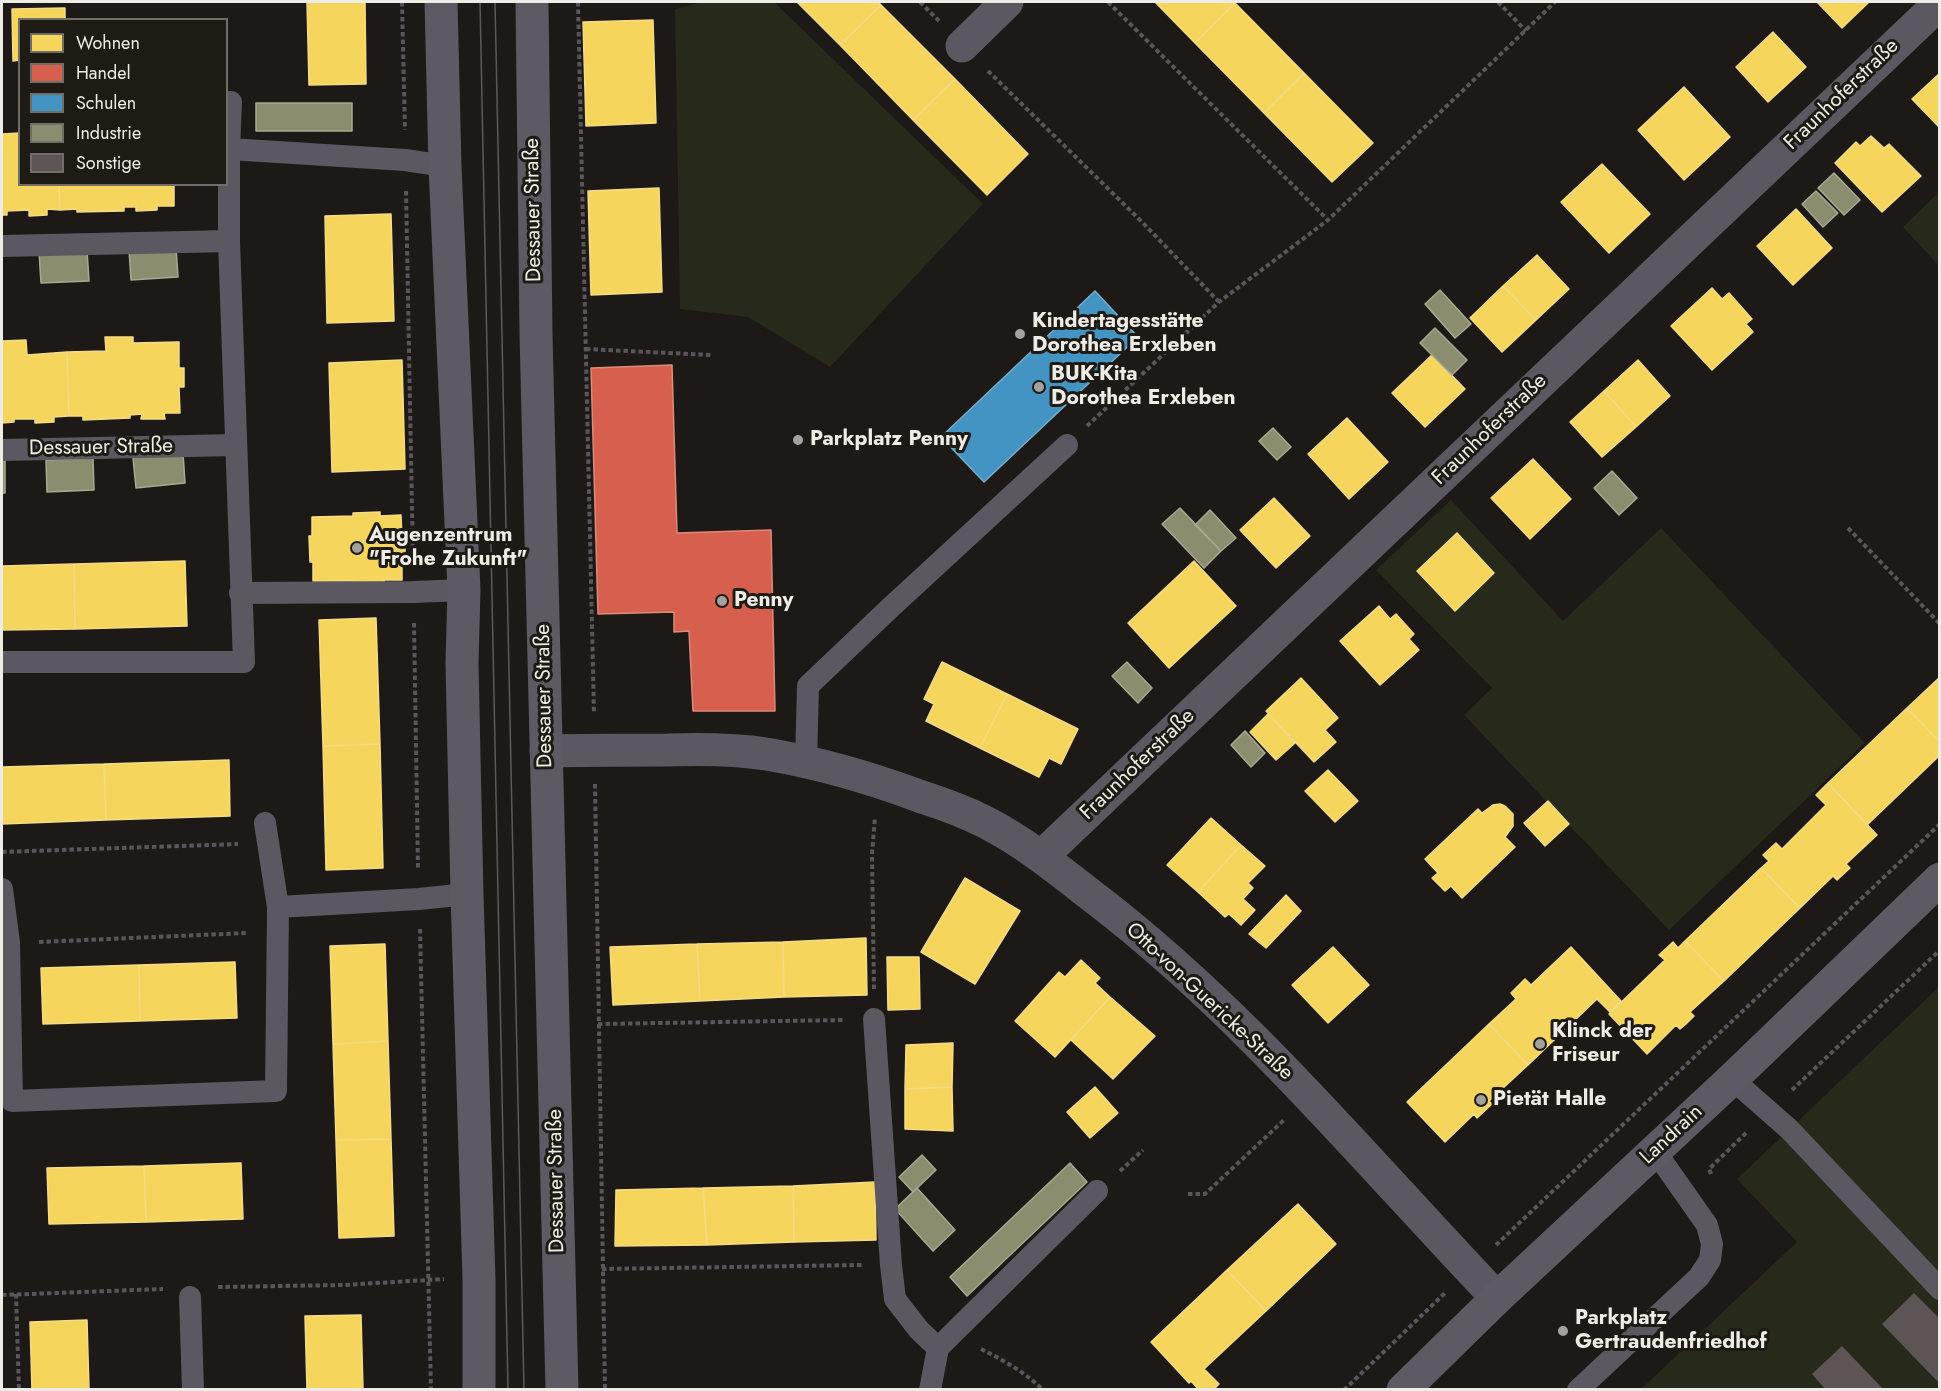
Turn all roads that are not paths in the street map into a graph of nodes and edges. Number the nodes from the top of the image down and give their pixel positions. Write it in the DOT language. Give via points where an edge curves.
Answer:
graph roads {
  1 [pos="441,2"];
  2 [pos="532,2"];
  3 [pos="1007,2"];
  4 [pos="1940,3"];
  5 [pos="962,46"];
  6 [pos="228,102"];
  7 [pos="229,149"];
  8 [pos="445,166"];
  9 [pos="229,242"];
  10 [pos="2,246"];
  11 [pos="236,444"];
  12 [pos="1067,445"];
  13 [pos="2,450"];
  14 [pos="464,590"];
  15 [pos="240,593"];
  16 [pos="2,662"];
  17 [pos="546,751"];
  18 [pos="806,762"];
  19 [pos="267,833"];
  20 [pos="1041,857"];
  21 [pos="1940,879"];
  22 [pos="2,889"];
  23 [pos="467,894"];
  24 [pos="278,907"];
  25 [pos="874,1019"];
  26 [pos="1732,1078"];
  27 [pos="1655,1151"];
  28 [pos="1097,1191"];
  29 [pos="1940,1289"];
  30 [pos="192,1292"];
  31 [pos="1497,1298"];
  32 [pos="938,1348"];
  33 [pos="193,1389"];
  34 [pos="479,1389"];
  35 [pos="562,1389"];
  36 [pos="930,1389"];
  37 [pos="1403,1389"];
  38 [pos="1578,1389"];
  1 -- 8 [label="main road"];
  2 -- 17 [label="main road, Dessauer Straße"];
  3 -- 5 [label="street"];
  4 -- 20 [label="street, Fraunhoferstraße"];
  6 -- 7 [label="lane"];
  7 -- 8 [label="lane"];
  7 -- 9 [label="lane"];
  8 -- 14 [label="main road"];
  9 -- 10 [label="lane"];
  9 -- 11 [label="lane"];
  11 -- 13 [label="lane, Dessauer Straße"];
  11 -- 15 [label="lane"];
  12 -- 18 [label="lane" via="808,686"];
  14 -- 15 [label="lane"];
  14 -- 23 [label="main road"];
  15 -- 16 [label="lane" via="244,662"];
  17 -- 18 [label="street, Otto-von-Guericke-Straße" via="705,749 763,753"];
  17 -- 35 [label="main road, Dessauer Straße"];
  18 -- 20 [label="street, Otto-von-Guericke-Straße" via="878,781 953,808 988,823"];
  19 -- 24 [label="lane"];
  20 -- 31 [label="street, Otto-von-Guericke-Straße" via="1133,928 1235,1019"];
  21 -- 26 [label="main road, Landrain"];
  22 -- 24 [label="lane" via="9,943 12,1101 276,1091"];
  23 -- 24 [label="lane"];
  23 -- 34 [label="main road"];
  25 -- 32 [label="lane" via="895,1299 918,1330"];
  26 -- 27 [label="main road, Landrain"];
  26 -- 29 [label="lane" via="1789,1130"];
  27 -- 31 [label="main road, Landrain"];
  27 -- 38 [label="lane" via="1707,1225 1712,1244 1710,1260 1699,1277"];
  28 -- 32 [label="lane"];
  30 -- 33 [label="lane"];
  31 -- 37 [label="main road, Landrain"];
  32 -- 36 [label="lane"];
}
